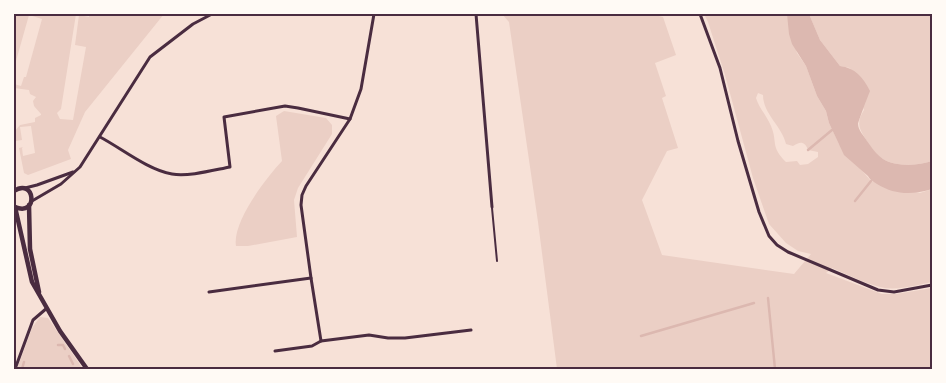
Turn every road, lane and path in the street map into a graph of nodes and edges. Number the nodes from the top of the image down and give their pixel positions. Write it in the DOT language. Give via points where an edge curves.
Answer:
graph roads {
  1 [pos="212,14"];
  2 [pos="374,14"];
  3 [pos="476,14"];
  4 [pos="700,14"];
  5 [pos="350,119"];
  6 [pos="100,136"];
  7 [pos="74,172"];
  8 [pos="24,188"];
  9 [pos="14,190"];
  10 [pos="31,203"];
  11 [pos="14,207"];
  12 [pos="492,207"];
  13 [pos="497,261"];
  14 [pos="311,278"];
  15 [pos="932,285"];
  16 [pos="209,292"];
  17 [pos="40,296"];
  18 [pos="47,308"];
  19 [pos="470,330"];
  20 [pos="320,341"];
  21 [pos="275,351"];
  22 [pos="15,369"];
  23 [pos="87,369"];
  1 -- 6 [label="street" via="150,57"];
  2 -- 5 [label="street" via="361,89"];
  3 -- 12 [label="street"];
  4 -- 15 [label="street" via="720,68 759,212 772,241 788,252 878,290 894,292"];
  5 -- 6 [label="street" via="285,106 224,117 230,167 187,174 173,174 153,167"];
  5 -- 14 [label="street" via="302,195"];
  6 -- 7 [label="street"];
  7 -- 8 [label="street"];
  7 -- 10 [label="street" via="62,184"];
  8 -- 9 [label="street"];
  8 -- 10 [label="street" via="30,193"];
  10 -- 11 [label="street" via="24,209"];
  10 -- 17 [label="street" via="32,259"];
  11 -- 17 [label="street" via="29,275"];
  12 -- 13 [label="lane"];
  14 -- 16 [label="street"];
  14 -- 20 [label="street"];
  17 -- 18 [label="street"];
  18 -- 22 [label="street" via="33,320"];
  18 -- 23 [label="street"];
  19 -- 20 [label="street" via="405,338 369,335"];
  20 -- 21 [label="street" via="312,346"];
}
